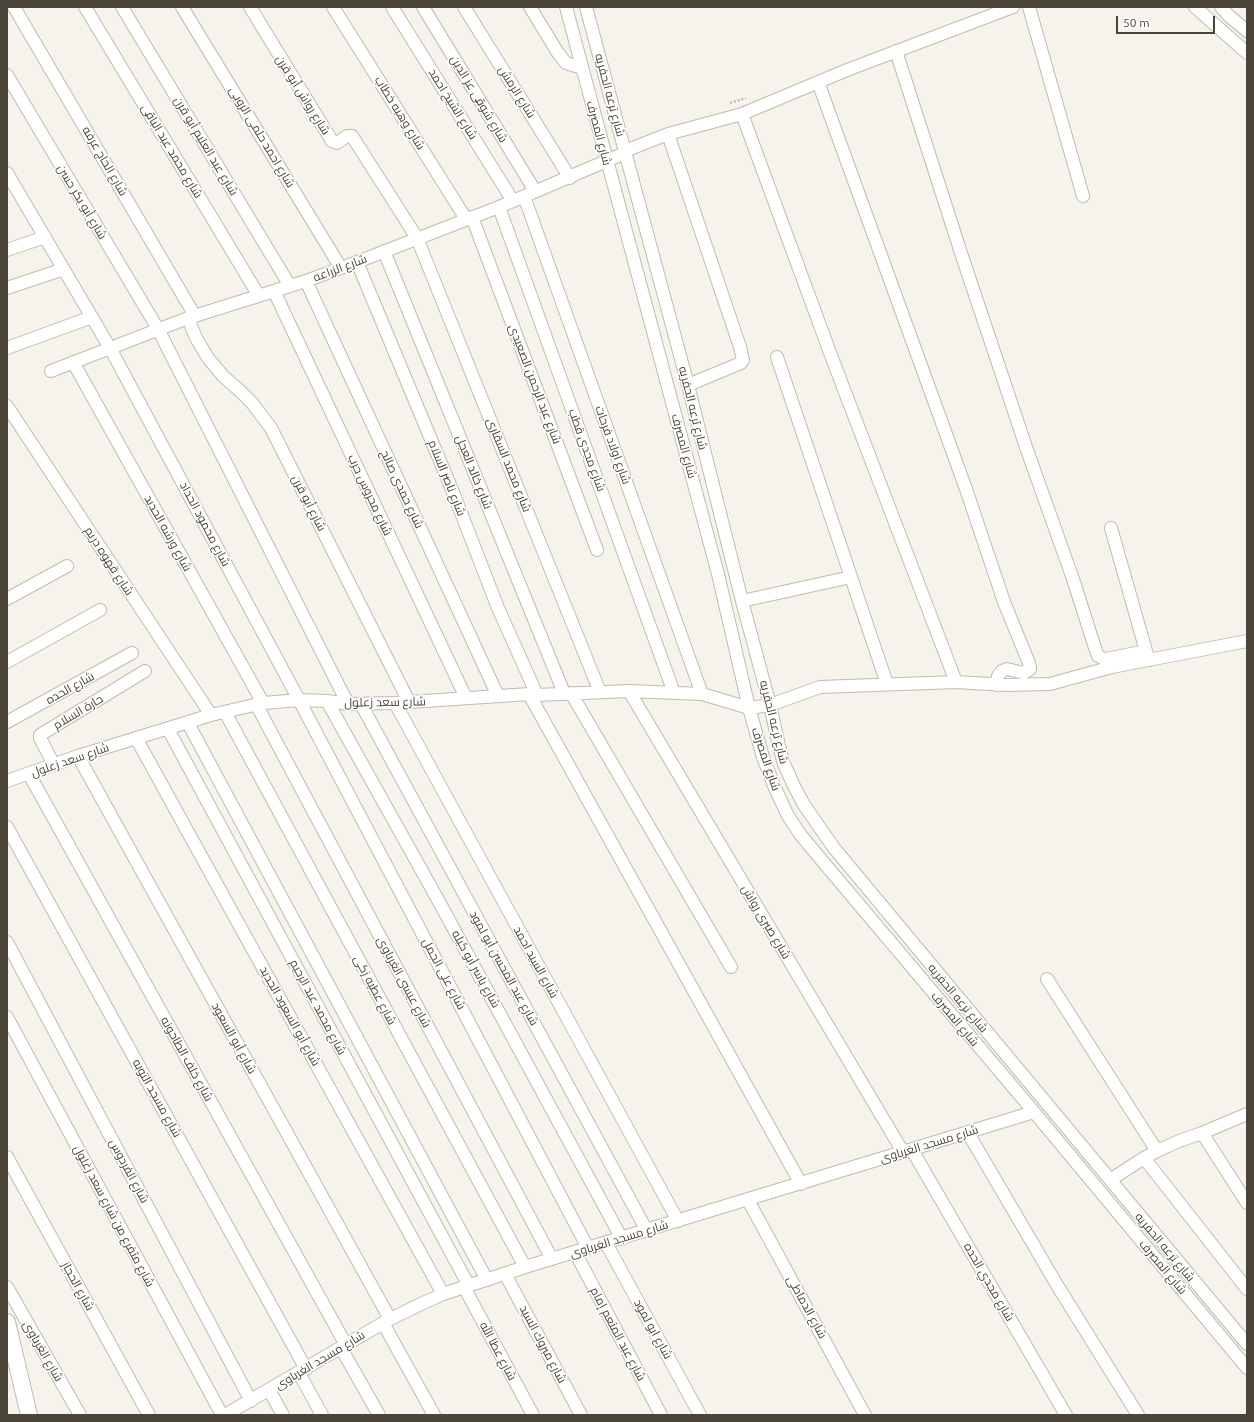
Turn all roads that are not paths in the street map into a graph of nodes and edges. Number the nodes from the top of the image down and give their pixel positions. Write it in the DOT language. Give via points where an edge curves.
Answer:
graph roads {
  1 [pos="14,7"];
  2 [pos="85,7"];
  3 [pos="122,7"];
  4 [pos="182,7"];
  5 [pos="250,7"];
  6 [pos="334,7"];
  7 [pos="392,7"];
  8 [pos="423,7"];
  9 [pos="464,7"];
  10 [pos="530,7"];
  11 [pos="566,7"];
  12 [pos="586,7"];
  13 [pos="1013,7"];
  14 [pos="1029,7"];
  15 [pos="1195,7"];
  16 [pos="1221,7"];
  17 [pos="1247,31"];
  18 [pos="896,51"];
  19 [pos="1247,53"];
  20 [pos="582,68"];
  21 [pos="7,75"];
  22 [pos="818,82"];
  23 [pos="742,114"];
  24 [pos="668,134"];
  25 [pos="625,152"];
  26 [pos="607,161"];
  27 [pos="7,173"];
  28 [pos="570,178"];
  29 [pos="11,186"];
  30 [pos="535,191"];
  31 [pos="1083,196"];
  32 [pos="518,198"];
  33 [pos="499,207"];
  34 [pos="469,218"];
  35 [pos="45,237"];
  36 [pos="417,238"];
  37 [pos="7,250"];
  38 [pos="384,251"];
  39 [pos="357,262"];
  40 [pos="341,268"];
  41 [pos="64,269"];
  42 [pos="306,281"];
  43 [pos="290,286"];
  44 [pos="7,288"];
  45 [pos="274,291"];
  46 [pos="259,296"];
  47 [pos="92,317"];
  48 [pos="191,317"];
  49 [pos="158,329"];
  50 [pos="7,348"];
  51 [pos="110,348"];
  52 [pos="777,357"];
  53 [pos="73,362"];
  54 [pos="51,371"];
  55 [pos="688,385"];
  56 [pos="7,406"];
  57 [pos="1111,528"];
  58 [pos="597,550"];
  59 [pos="67,566"];
  60 [pos="851,577"];
  61 [pos="7,599"];
  62 [pos="742,601"];
  63 [pos="100,610"];
  64 [pos="1247,641"];
  65 [pos="132,653"];
  66 [pos="1147,656"];
  67 [pos="7,662"];
  68 [pos="146,672"];
  69 [pos="956,682"];
  70 [pos="887,684"];
  71 [pos="996,684"];
  72 [pos="629,691"];
  73 [pos="600,692"];
  74 [pos="568,693"];
  75 [pos="674,693"];
  76 [pos="533,694"];
  77 [pos="702,694"];
  78 [pos="498,696"];
  79 [pos="466,698"];
  80 [pos="299,700"];
  81 [pos="327,701"];
  82 [pos="409,702"];
  83 [pos="395,703"];
  84 [pos="259,704"];
  85 [pos="348,704"];
  86 [pos="361,704"];
  87 [pos="770,705"];
  88 [pos="749,708"];
  89 [pos="225,712"];
  90 [pos="211,716"];
  91 [pos="7,722"];
  92 [pos="188,722"];
  93 [pos="168,728"];
  94 [pos="136,738"];
  95 [pos="78,756"];
  96 [pos="54,764"];
  97 [pos="29,774"];
  98 [pos="7,781"];
  99 [pos="7,827"];
  100 [pos="7,942"];
  101 [pos="731,967"];
  102 [pos="1047,979"];
  103 [pos="7,1017"];
  104 [pos="1034,1112"];
  105 [pos="1247,1114"];
  106 [pos="968,1133"];
  107 [pos="1202,1133"];
  108 [pos="907,1151"];
  109 [pos="1157,1151"];
  110 [pos="7,1157"];
  111 [pos="1144,1158"];
  112 [pos="1110,1180"];
  113 [pos="801,1184"];
  114 [pos="748,1200"];
  115 [pos="1247,1203"];
  116 [pos="678,1221"];
  117 [pos="647,1231"];
  118 [pos="622,1239"];
  119 [pos="606,1243"];
  120 [pos="588,1248"];
  121 [pos="576,1252"];
  122 [pos="552,1259"];
  123 [pos="525,1267"];
  124 [pos="505,1274"];
  125 [pos="487,1280"];
  126 [pos="7,1287"];
  127 [pos="467,1287"];
  128 [pos="1247,1289"];
  129 [pos="443,1294"];
  130 [pos="386,1321"];
  131 [pos="7,1322"];
  132 [pos="1247,1344"];
  133 [pos="344,1347"];
  134 [pos="1247,1368"];
  135 [pos="303,1371"];
  136 [pos="270,1390"];
  137 [pos="251,1401"];
  138 [pos="229,1414"];
  139 [pos="29,1415"];
  140 [pos="80,1415"];
  141 [pos="149,1415"];
  142 [pos="283,1415"];
  143 [pos="322,1415"];
  144 [pos="379,1415"];
  145 [pos="434,1415"];
  146 [pos="533,1415"];
  147 [pos="581,1415"];
  148 [pos="661,1415"];
  149 [pos="700,1415"];
  150 [pos="865,1415"];
  151 [pos="1066,1415"];
  152 [pos="1138,1415"];
  1 -- 48 [label="street, شارع الحاج عرفه"];
  2 -- 46 [label="street, شارع محمد عبد الباقى"];
  3 -- 43 [label="street, شارع عبد العليم أبو قرن"];
  4 -- 40 [label="street, شارع احمد حلمى الروبى"];
  5 -- 36 [label="street, شارع رواش أبو قرن" via="332,141 338,143 347,136 352,136"];
  6 -- 34 [label="street, شارع وهبه خطاب"];
  7 -- 32 [label="street, شارع الشيخ احمد"];
  8 -- 30 [label="street, شارع شوقى عز الدين"];
  9 -- 28 [label="street, شارع الرمش"];
  10 -- 20 [label="street" via="550,42 566,63"];
  11 -- 20 [label="street, شارع المصرف"];
  12 -- 25 [label="street, شارع ترعه الحفريه"];
  13 -- 18 [label="street, شارع الزراعه"];
  14 -- 31 [label="street"];
  15 -- 19 [label="street"];
  16 -- 17 [label="street"];
  18 -- 22 [label="street, شارع الزراعه"];
  18 -- 66 [label="street" via="962,256 1098,656"];
  20 -- 26 [label="street, شارع المصرف"];
  21 -- 49 [label="street, شارع أبو بكر حسن"];
  22 -- 23 [label="street, شارع الزراعه"];
  22 -- 71 [label="street" via="966,489 1004,602 1029,663 1030,669 1024,673 1002,671"];
  23 -- 24 [label="street, شارع الزراعه"];
  23 -- 69 [label="street"];
  24 -- 25 [label="street, شارع الزراعه"];
  24 -- 55 [label="street" via="743,360"];
  25 -- 26 [label="street, شارع الزراعه"];
  25 -- 55 [label="street, شارع ترعه الحفريه"];
  26 -- 28 [label="street, شارع الزراعه"];
  26 -- 88 [label="street, شارع المصرف" via="718,574"];
  27 -- 29 [label="street, شارع محمود الحداد"];
  28 -- 30 [label="street, شارع الزراعه"];
  29 -- 35 [label="street, شارع محمود الحداد"];
  30 -- 32 [label="street, شارع الزراعه"];
  32 -- 33 [label="street, شارع الزراعه"];
  32 -- 77 [label="street, شارع اولاد فرحات"];
  33 -- 34 [label="street, شارع الزراعه"];
  33 -- 75 [label="street, شارع مجدى قطب"];
  34 -- 36 [label="street, شارع الزراعه"];
  34 -- 58 [label="street, شارع عبد الرحمن الصعيدى"];
  35 -- 37 [label="street"];
  35 -- 41 [label="street, شارع محمود الحداد"];
  36 -- 38 [label="street, شارع الزراعه"];
  36 -- 73 [label="street, شارع محمد السقارى"];
  38 -- 39 [label="street, شارع الزراعه"];
  38 -- 74 [label="street, شارع خالد العجل"];
  39 -- 40 [label="street, شارع الزراعه"];
  39 -- 76 [label="street, شارع ناصر السلام" via="453,492"];
  40 -- 42 [label="street, شارع الزراعه"];
  41 -- 44 [label="street"];
  41 -- 47 [label="street, شارع محمود الحداد"];
  42 -- 43 [label="street, شارع الزراعه"];
  42 -- 78 [label="street, شارع حمدى صالح"];
  43 -- 45 [label="street, شارع الزراعه"];
  45 -- 46 [label="street, شارع الزراعه"];
  45 -- 79 [label="street, شارع محروس حرب"];
  46 -- 48 [label="street, شارع الزراعه"];
  47 -- 50 [label="street"];
  47 -- 51 [label="street, شارع محمود الحداد"];
  48 -- 49 [label="street, شارع الزراعه"];
  48 -- 82 [label="street, شارع أبو قرن" via="196,338 208,358 252,403 271,428"];
  49 -- 51 [label="street, شارع الزراعه"];
  49 -- 85 [label="street, شارع أبو بكر حسن"];
  51 -- 53 [label="street, شارع الزراعه"];
  51 -- 80 [label="street, شارع محمود الحداد"];
  52 -- 60 [label="street"];
  53 -- 54 [label="street, شارع الزراعه"];
  53 -- 84 [label="street, شارع ورشه الحديد"];
  55 -- 62 [label="street, شارع ترعه الحفريه"];
  56 -- 90 [label="street, شارع قهوه دريم"];
  57 -- 66 [label="street"];
  59 -- 61 [label="street"];
  60 -- 62 [label="street"];
  60 -- 70 [label="street"];
  62 -- 87 [label="street, شارع ترعه الحفريه"];
  63 -- 67 [label="street"];
  64 -- 66 [label="street"];
  65 -- 91 [label="street, شارع الحده"];
  66 -- 71 [label="street" via="1050,684"];
  68 -- 96 [label="street, حارة السلام" via="40,735"];
  69 -- 70 [label="street"];
  69 -- 71 [label="street"];
  70 -- 87 [label="street" via="820,687"];
  72 -- 73 [label="street, شارع سعد زعلول"];
  72 -- 75 [label="street, شارع سعد زعلول"];
  72 -- 108 [label="street, شارع صبرى رواش"];
  73 -- 74 [label="street, شارع سعد زعلول"];
  74 -- 76 [label="street, شارع سعد زعلول"];
  74 -- 101 [label="street, شارع خالد العجل"];
  75 -- 77 [label="street, شارع سعد زعلول"];
  76 -- 78 [label="street, شارع سعد زعلول"];
  76 -- 113 [label="street, شارع ناصر السلام"];
  77 -- 88 [label="street, شارع سعد زعلول"];
  78 -- 79 [label="street, شارع سعد زعلول"];
  79 -- 82 [label="street, شارع سعد زعلول"];
  80 -- 81 [label="street, شارع سعد زعلول"];
  80 -- 84 [label="street, شارع سعد زعلول"];
  80 -- 120 [label="street, شارع على الجمل"];
  81 -- 85 [label="street, شارع سعد زعلول"];
  81 -- 118 [label="street, شارع ياسر أبو كيله"];
  82 -- 83 [label="street, شارع سعد زعلول"];
  83 -- 86 [label="street, شارع سعد زعلول"];
  83 -- 116 [label="street, شارع السيد احمد"];
  84 -- 89 [label="street, شارع سعد زعلول"];
  84 -- 122 [label="street, شارع عيسى الغرباوى"];
  85 -- 86 [label="street, شارع سعد زعلول"];
  86 -- 117 [label="street, شارع عبد المحسن أبو لمود"];
  87 -- 88 [label="street"];
  87 -- 112 [label="street, شارع ترعه الحفريه" via="784,764 804,805 820,829"];
  88 -- 104 [label="street, شارع المصرف" via="775,788 800,834"];
  89 -- 90 [label="street, شارع سعد زعلول"];
  89 -- 123 [label="street, شارع عطيه زكى"];
  90 -- 92 [label="street, شارع سعد زعلول"];
  92 -- 93 [label="street, شارع سعد زعلول"];
  92 -- 125 [label="street"];
  93 -- 94 [label="street, شارع سعد زعلول"];
  93 -- 127 [label="street, شارع محمد عبد الرحيم"];
  94 -- 95 [label="street, شارع سعد زعلول"];
  94 -- 129 [label="street, شارع أبو السعود الجديد"];
  95 -- 96 [label="street, شارع سعد زعلول"];
  95 -- 130 [label="street, شارع أبو السعود"];
  96 -- 97 [label="street, شارع سعد زعلول"];
  97 -- 98 [label="street, شارع سعد زعلول"];
  97 -- 133 [label="street, شارع خلف الطاحونه"];
  99 -- 135 [label="street, شارع مسجد التوبه"];
  100 -- 137 [label="street, شارع الفردوس"];
  102 -- 109 [label="street"];
  103 -- 138 [label="street, شارع متفرع من شارع سعد زغلول"];
  104 -- 106 [label="street, شارع مسجد الغرباوى"];
  104 -- 134 [label="street, شارع المصرف"];
  105 -- 107 [label="street"];
  106 -- 108 [label="street, شارع مسجد الغرباوى"];
  106 -- 152 [label="street"];
  107 -- 109 [label="street"];
  107 -- 115 [label="street"];
  108 -- 113 [label="street, شارع مسجد الغرباوى"];
  108 -- 151 [label="street, شارع مجدي الحده"];
  109 -- 111 [label="street"];
  110 -- 141 [label="street, شارع الحجاز"];
  111 -- 112 [label="street"];
  111 -- 128 [label="street"];
  112 -- 132 [label="street, شارع ترعه الحفريه"];
  113 -- 114 [label="street, شارع مسجد الغرباوى"];
  114 -- 116 [label="street, شارع مسجد الغرباوى"];
  114 -- 150 [label="street, شارع الدماطى"];
  116 -- 117 [label="street, شارع مسجد الغرباوى"];
  117 -- 118 [label="street, شارع مسجد الغرباوى"];
  118 -- 119 [label="street, شارع مسجد الغرباوى"];
  119 -- 120 [label="street, شارع مسجد الغرباوى"];
  119 -- 149 [label="street, شارع ابو لمود"];
  120 -- 121 [label="street, شارع مسجد الغرباوى"];
  121 -- 122 [label="street, شارع مسجد الغرباوى"];
  121 -- 148 [label="street, شارع عبد المنعم إمام"];
  122 -- 123 [label="street, شارع مسجد الغرباوى"];
  123 -- 124 [label="street, شارع مسجد الغرباوى"];
  124 -- 125 [label="street, شارع مسجد الغرباوى"];
  124 -- 147 [label="street, شارع مبروك السيد"];
  125 -- 127 [label="street, شارع مسجد الغرباوى"];
  126 -- 140 [label="street, شارع الغرباوى"];
  127 -- 129 [label="street, شارع مسجد الغرباوى"];
  127 -- 146 [label="street, شارع عطا الله"];
  129 -- 130 [label="street, شارع مسجد الغرباوى"];
  130 -- 133 [label="street, شارع مسجد الغرباوى"];
  130 -- 145 [label="street, شارع أبو السعود"];
  131 -- 139 [label="street"];
  133 -- 135 [label="street, شارع مسجد الغرباوى"];
  133 -- 144 [label="street, شارع خلف الطاحونه"];
  135 -- 136 [label="street, شارع مسجد الغرباوى"];
  135 -- 143 [label="street, شارع مسجد التوبه"];
  136 -- 137 [label="street, شارع مسجد الغرباوى"];
  136 -- 142 [label="street"];
  137 -- 138 [label="street, شارع مسجد الغرباوى"];
}
